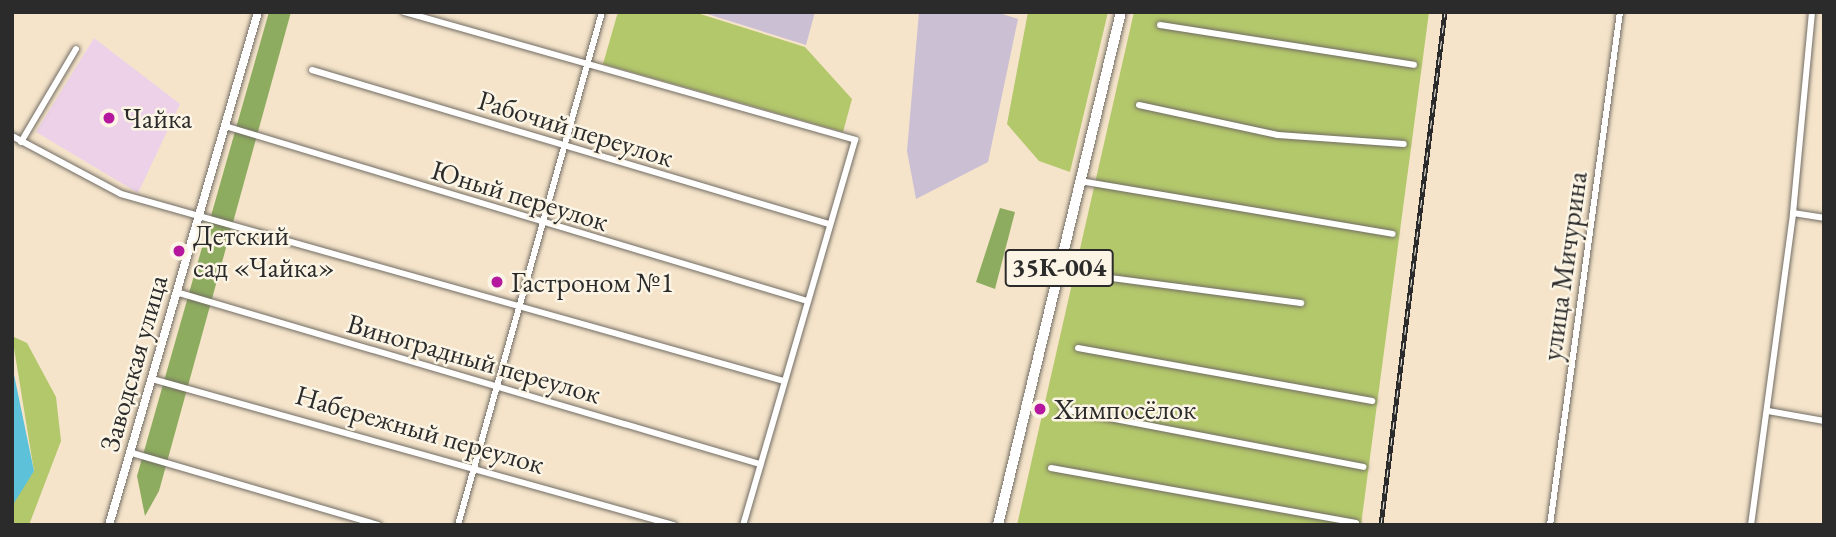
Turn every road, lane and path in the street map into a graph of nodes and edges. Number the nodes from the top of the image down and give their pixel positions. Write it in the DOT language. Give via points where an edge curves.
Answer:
graph roads {
  1 [pos="258,12"];
  2 [pos="404,12"];
  3 [pos="602,12"];
  4 [pos="1121,12"];
  5 [pos="1619,12"];
  6 [pos="1812,12"];
  7 [pos="1160,25"];
  8 [pos="76,49"];
  9 [pos="588,63"];
  10 [pos="1414,65"];
  11 [pos="312,70"];
  12 [pos="1139,106"];
  13 [pos="225,126"];
  14 [pos="12,136"];
  15 [pos="21,142"];
  16 [pos="1404,144"];
  17 [pos="565,147"];
  18 [pos="1080,181"];
  19 [pos="201,212"];
  20 [pos="1793,213"];
  21 [pos="1824,218"];
  22 [pos="544,224"];
  23 [pos="829,224"];
  24 [pos="1393,234"];
  25 [pos="1096,276"];
  26 [pos="176,292"];
  27 [pos="804,300"];
  28 [pos="1301,303"];
  29 [pos="520,305"];
  30 [pos="1077,348"];
  31 [pos="152,379"];
  32 [pos="785,381"];
  33 [pos="498,386"];
  34 [pos="1372,401"];
  35 [pos="1063,409"];
  36 [pos="1768,411"];
  37 [pos="1824,421"];
  38 [pos="132,453"];
  39 [pos="760,464"];
  40 [pos="1363,467"];
  41 [pos="474,468"];
  42 [pos="1051,468"];
  43 [pos="1356,523"];
  44 [pos="109,525"];
  45 [pos="379,525"];
  46 [pos="458,525"];
  47 [pos="674,525"];
  48 [pos="743,525"];
  49 [pos="998,525"];
  50 [pos="1550,525"];
  51 [pos="1751,525"];
  1 -- 13 [label="street, Заводская улица"];
  2 -- 9 [label="street"];
  3 -- 9 [label="street"];
  4 -- 18 [label="main road, 35К-004"];
  5 -- 50 [label="street, улица Мичурина"];
  6 -- 20 [label="street"];
  7 -- 10 [label="street"];
  8 -- 15 [label="street"];
  9 -- 17 [label="street"];
  9 -- 23 [label="street" via="855,140"];
  11 -- 17 [label="street, Рабочий переулок"];
  12 -- 16 [label="street" via="1278,135"];
  13 -- 19 [label="street, Заводская улица"];
  13 -- 22 [label="street, Юный переулок"];
  14 -- 15 [label="street"];
  15 -- 19 [label="street" via="92,183"];
  17 -- 22 [label="street"];
  17 -- 23 [label="street, Рабочий переулок"];
  18 -- 24 [label="street"];
  18 -- 49 [label="main road, 35К-004"];
  19 -- 26 [label="street, Заводская улица"];
  19 -- 29 [label="street"];
  20 -- 21 [label="street"];
  20 -- 36 [label="street"];
  22 -- 27 [label="street, Юный переулок"];
  22 -- 29 [label="street"];
  23 -- 27 [label="street"];
  25 -- 28 [label="street"];
  26 -- 31 [label="street, Заводская улица"];
  26 -- 33 [label="street, Виноградный переулок"];
  27 -- 32 [label="street"];
  29 -- 32 [label="street"];
  29 -- 33 [label="street"];
  30 -- 34 [label="street"];
  31 -- 38 [label="street, Заводская улица"];
  31 -- 41 [label="street, Набережный переулок"];
  32 -- 39 [label="street"];
  33 -- 39 [label="street, Виноградный переулок"];
  33 -- 41 [label="street"];
  35 -- 40 [label="street"];
  36 -- 37 [label="street"];
  36 -- 51 [label="street"];
  38 -- 44 [label="street, Заводская улица"];
  38 -- 45 [label="street"];
  39 -- 48 [label="street"];
  41 -- 46 [label="street"];
  41 -- 47 [label="street, Набережный переулок"];
  42 -- 43 [label="street"];
}
